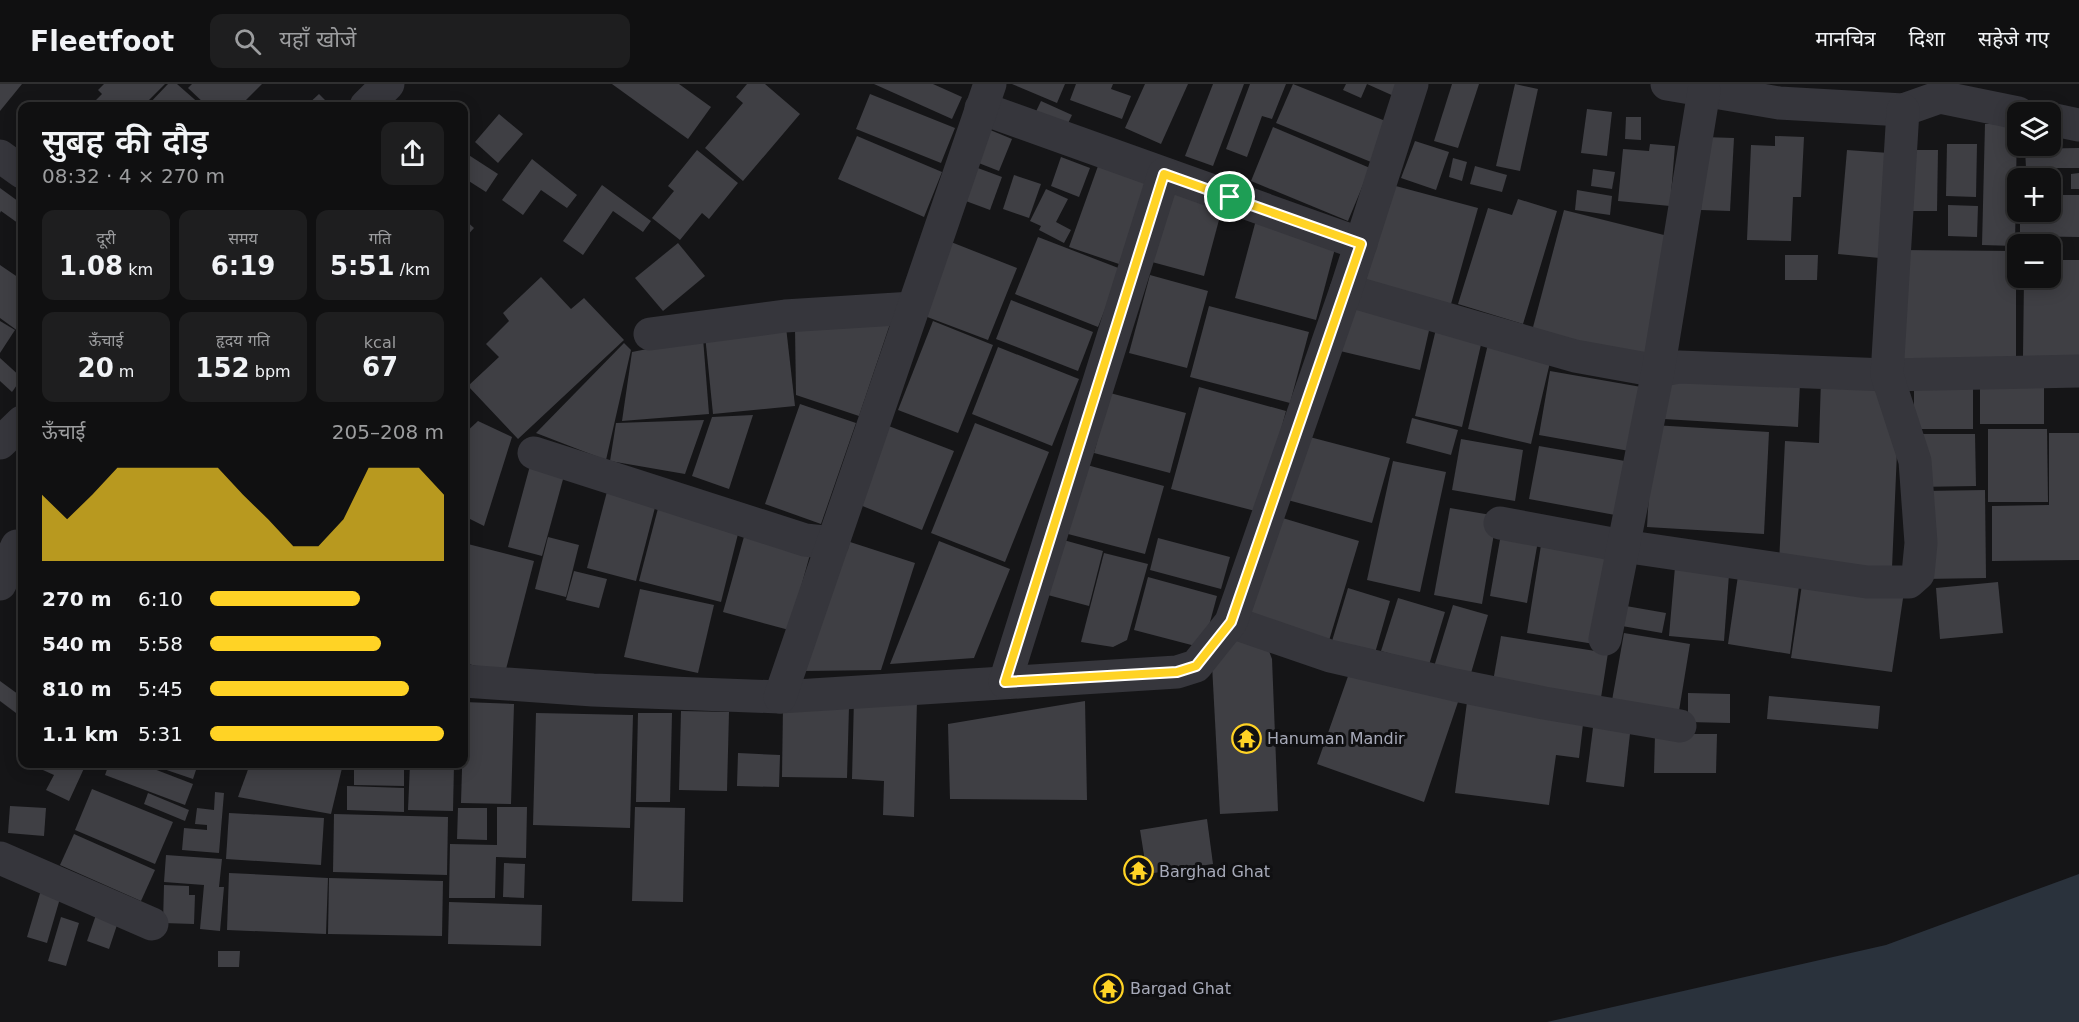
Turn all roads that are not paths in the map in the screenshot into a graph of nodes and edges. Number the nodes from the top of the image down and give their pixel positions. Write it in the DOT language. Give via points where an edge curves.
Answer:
graph roads {
  1 [pos="388,84"];
  2 [pos="1412,84"];
  3 [pos="1667,84"];
  4 [pos="1704,91"];
  5 [pos="1939,91"];
  6 [pos="986,96"];
  7 [pos="370,102"];
  8 [pos="1903,110"];
  9 [pos="2007,110"];
  10 [pos="2061,121"];
  11 [pos="2079,125"];
  12 [pos="0,156"];
  13 [pos="18,169"];
  14 [pos="1164,174"];
  15 [pos="1361,244"];
  16 [pos="1346,290"];
  17 [pos="913,308"];
  18 [pos="650,334"];
  19 [pos="1658,371"];
  20 [pos="2079,371"];
  21 [pos="1887,375"];
  22 [pos="18,426"];
  23 [pos="0,443"];
  24 [pos="534,453"];
  25 [pos="1500,523"];
  26 [pos="833,543"];
  27 [pos="1623,546"];
  28 [pos="18,549"];
  29 [pos="0,584"];
  30 [pos="1231,622"];
  31 [pos="1605,639"];
  32 [pos="468,681"];
  33 [pos="1005,682"];
  34 [pos="780,697"];
  35 [pos="1680,726"];
  36 [pos="0,858"];
  37 [pos="152,924"];
  1 -- 7 [label="street"];
  2 -- 15 [label="street"];
  3 -- 4 [label="street"];
  4 -- 8 [label="street" via="1779,104"];
  4 -- 19 [label="street"];
  5 -- 8 [label="street"];
  5 -- 9 [label="street"];
  6 -- 14 [label="street"];
  6 -- 17 [label="street"];
  8 -- 21 [label="street"];
  10 -- 11 [label="street"];
  12 -- 13 [label="street"];
  14 -- 15 [label="street"];
  14 -- 33 [label="street"];
  15 -- 16 [label="street"];
  16 -- 19 [label="street" via="1575,356"];
  16 -- 30 [label="street"];
  17 -- 18 [label="street" via="785,316"];
  17 -- 26 [label="street"];
  19 -- 21 [label="street" via="1679,367"];
  19 -- 27 [label="street"];
  20 -- 21 [label="street"];
  21 -- 27 [label="street" via="1915,461 1921,543 1918,574 1909,582 1867,582"];
  22 -- 23 [label="street"];
  24 -- 26 [label="street" via="805,540"];
  25 -- 27 [label="street"];
  26 -- 34 [label="street"];
  27 -- 31 [label="street"];
  28 -- 29 [label="street"];
  30 -- 33 [label="street" via="1196,666 1177,672"];
  30 -- 35 [label="street" via="1330,656 1455,685"];
  32 -- 34 [label="street"];
  33 -- 34 [label="street"];
  36 -- 37 [label="street"];
}
